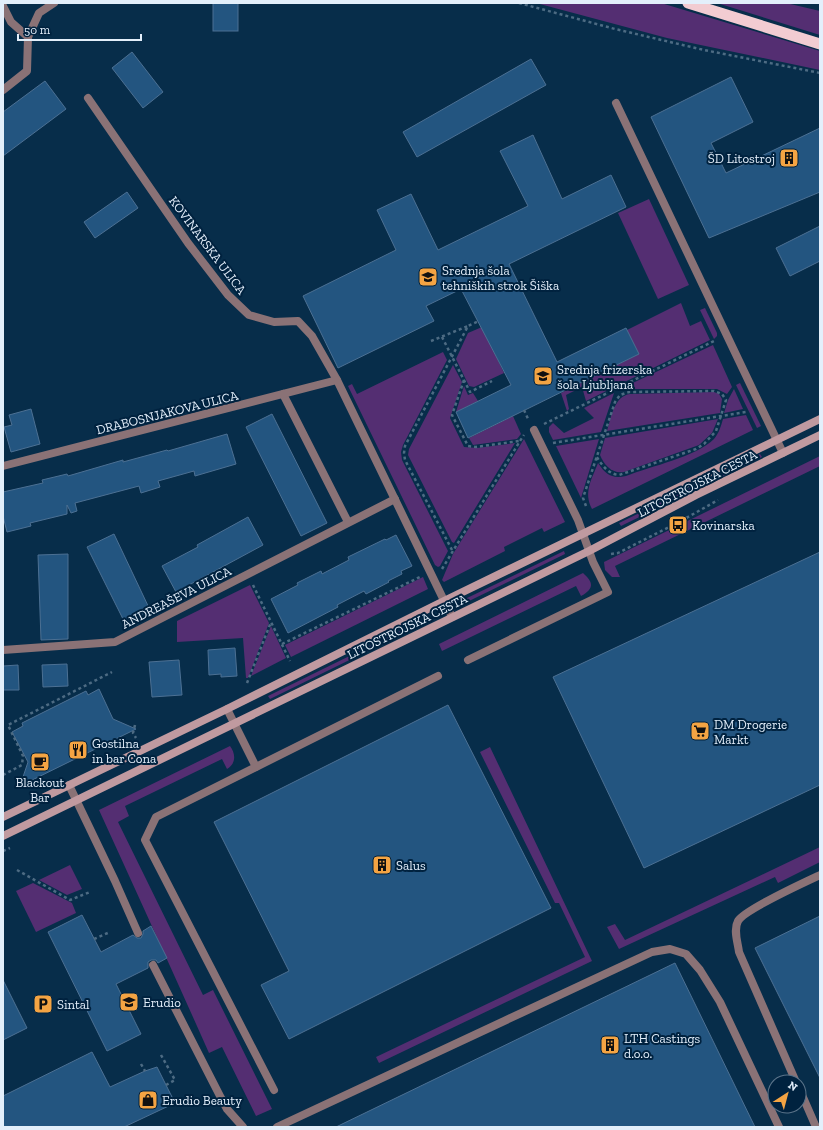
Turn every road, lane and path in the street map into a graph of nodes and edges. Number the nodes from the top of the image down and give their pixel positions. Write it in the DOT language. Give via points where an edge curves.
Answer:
graph roads {
  1 [pos="54,3"];
  2 [pos="519,3"];
  3 [pos="688,3"];
  4 [pos="3,6"];
  5 [pos="28,37"];
  6 [pos="820,44"];
  7 [pos="820,73"];
  8 [pos="3,90"];
  9 [pos="88,98"];
  10 [pos="616,103"];
  11 [pos="478,321"];
  12 [pos="468,326"];
  13 [pos="726,336"];
  14 [pos="442,337"];
  15 [pos="431,341"];
  16 [pos="452,357"];
  17 [pos="337,380"];
  18 [pos="464,380"];
  19 [pos="492,381"];
  20 [pos="617,389"];
  21 [pos="284,394"];
  22 [pos="620,395"];
  23 [pos="746,412"];
  24 [pos="721,416"];
  25 [pos="820,419"];
  26 [pos="534,430"];
  27 [pos="603,435"];
  28 [pos="820,435"];
  29 [pos="776,440"];
  30 [pos="520,441"];
  31 [pos="541,445"];
  32 [pos="783,453"];
  33 [pos="596,456"];
  34 [pos="3,466"];
  35 [pos="394,499"];
  36 [pos="588,509"];
  37 [pos="348,522"];
  38 [pos="583,534"];
  39 [pos="452,550"];
  40 [pos="589,551"];
  41 [pos="430,572"];
  42 [pos="248,574"];
  43 [pos="435,581"];
  44 [pos="444,601"];
  45 [pos="452,618"];
  46 [pos="271,622"];
  47 [pos="282,644"];
  48 [pos="3,650"];
  49 [pos="468,660"];
  50 [pos="290,661"];
  51 [pos="112,672"];
  52 [pos="438,676"];
  53 [pos="247,683"];
  54 [pos="227,709"];
  55 [pos="234,724"];
  56 [pos="135,725"];
  57 [pos="136,738"];
  58 [pos="256,766"];
  59 [pos="3,775"];
  60 [pos="69,785"];
  61 [pos="77,800"];
  62 [pos="3,817"];
  63 [pos="3,836"];
  64 [pos="17,870"];
  65 [pos="820,875"];
  66 [pos="90,892"];
  67 [pos="110,932"];
  68 [pos="138,933"];
  69 [pos="94,939"];
  70 [pos="153,965"];
  71 [pos="161,1054"];
  72 [pos="141,1064"];
  73 [pos="145,1071"];
  74 [pos="792,1074"];
  75 [pos="166,1085"];
  76 [pos="274,1090"];
  77 [pos="807,1106"];
  78 [pos="243,1127"];
  79 [pos="277,1127"];
  80 [pos="779,1127"];
  81 [pos="816,1127"];
  1 -- 5 [label="street" via="39,13"];
  2 -- 7 [label="path" via="704,50"];
  3 -- 6 [label="highway"];
  4 -- 5 [label="street" via="11,22"];
  5 -- 8 [label="street" via="27,71"];
  9 -- 17 [label="street, KOVINARSKA ULICA" via="188,243 228,295 249,315 274,322 298,321 312,336"];
  10 -- 13 [label="street"];
  11 -- 12 [label="path"];
  12 -- 14 [label="path"];
  12 -- 16 [label="path"];
  13 -- 20 [label="path"];
  13 -- 29 [label="street"];
  14 -- 15 [label="path"];
  14 -- 16 [label="path"];
  16 -- 18 [label="path"];
  16 -- 39 [label="path" via="404,452 405,460"];
  17 -- 21 [label="street, DRABOSNJAKOVA ULICA"];
  17 -- 35 [label="street, KOVINARSKA ULICA"];
  18 -- 19 [label="path" via="470,392"];
  18 -- 30 [label="path" via="452,415 468,446"];
  20 -- 22 [label="path"];
  20 -- 26 [label="path"];
  21 -- 34 [label="street, DRABOSNJAKOVA ULICA"];
  21 -- 37 [label="street"];
  22 -- 24 [label="path" via="629,392 717,391 726,400"];
  22 -- 27 [label="path" via="614,402"];
  23 -- 24 [label="path"];
  24 -- 27 [label="path"];
  24 -- 33 [label="path" via="716,431 696,449 625,474 610,473"];
  25 -- 29 [label="main road, LITOSTROJSKA CESTA"];
  26 -- 30 [label="path" via="522,436"];
  26 -- 31 [label="street"];
  27 -- 31 [label="path"];
  27 -- 33 [label="path"];
  28 -- 32 [label="main road, LITOSTROJSKA CESTA"];
  29 -- 32 [label="street"];
  29 -- 38 [label="main road, LITOSTROJSKA CESTA"];
  30 -- 39 [label="path"];
  31 -- 38 [label="street"];
  32 -- 40 [label="main road, LITOSTROJSKA CESTA"];
  33 -- 36 [label="path" via="583,498"];
  35 -- 37 [label="street"];
  35 -- 41 [label="street, KOVINARSKA ULICA"];
  37 -- 42 [label="street, ANDREAŠEVA ULICA"];
  38 -- 40 [label="street"];
  38 -- 44 [label="main road, LITOSTROJSKA CESTA"];
  39 -- 43 [label="path"];
  40 -- 45 [label="main road, LITOSTROJSKA CESTA"];
  40 -- 49 [label="street" via="608,592"];
  41 -- 43 [label="street, KOVINARSKA ULICA"];
  41 -- 47 [label="path"];
  42 -- 46 [label="path"];
  42 -- 48 [label="street, ANDREAŠEVA ULICA" via="115,642"];
  43 -- 44 [label="street, KOVINARSKA ULICA"];
  44 -- 45 [label="street, KOVINARSKA ULICA"];
  44 -- 54 [label="main road, LITOSTROJSKA CESTA"];
  45 -- 55 [label="main road, LITOSTROJSKA CESTA"];
  46 -- 47 [label="path"];
  46 -- 53 [label="path"];
  47 -- 50 [label="path"];
  51 -- 59 [label="path" via="8,724 23,756 22,765"];
  52 -- 58 [label="street"];
  54 -- 55 [label="street"];
  54 -- 60 [label="main road, LITOSTROJSKA CESTA"];
  55 -- 58 [label="street"];
  55 -- 61 [label="main road, LITOSTROJSKA CESTA"];
  56 -- 57 [label="path" via="133,733"];
  58 -- 76 [label="street" via="156,817 145,840"];
  60 -- 61 [label="street"];
  60 -- 62 [label="main road, LITOSTROJSKA CESTA"];
  61 -- 63 [label="main road, LITOSTROJSKA CESTA"];
  61 -- 68 [label="street"];
  64 -- 66 [label="path" via="70,900"];
  65 -- 74 [label="street" via="747,914 738,921 736,933 739,952"];
  67 -- 69 [label="path"];
  70 -- 78 [label="street" via="220,1096"];
  71 -- 75 [label="path" via="175,1080"];
  72 -- 73 [label="path"];
  77 -- 81 [label="street"];
  79 -- 80 [label="street" via="652,952 670,949 686,954 700,970 720,1002"];
}
